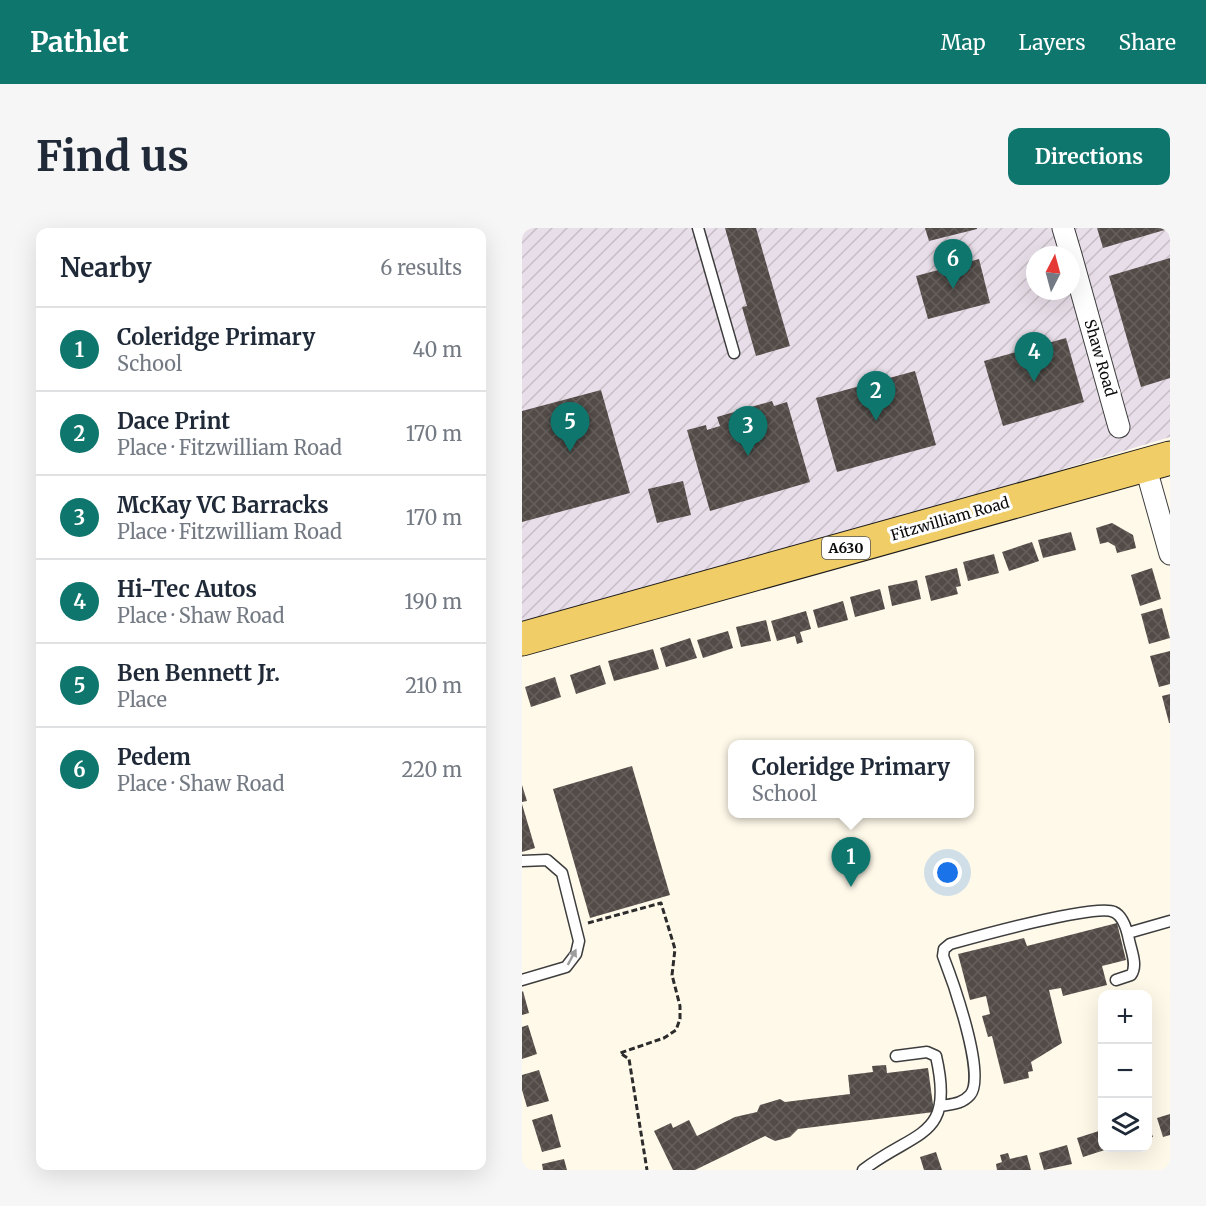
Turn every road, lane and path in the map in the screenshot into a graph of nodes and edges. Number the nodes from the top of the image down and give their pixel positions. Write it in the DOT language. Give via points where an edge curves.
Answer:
graph roads {
  1 [pos="698,228"];
  2 [pos="1064,228"];
  3 [pos="1069,246"];
  4 [pos="1080,287"];
  5 [pos="734,353"];
  6 [pos="1119,427"];
  7 [pos="1157,461"];
  8 [pos="1170,554"];
  9 [pos="522,639"];
  10 [pos="522,861"];
  11 [pos="1170,921"];
  12 [pos="576,926"];
  13 [pos="1128,933"];
  14 [pos="522,980"];
  15 [pos="1116,980"];
  16 [pos="896,1056"];
  17 [pos="941,1106"];
  18 [pos="647,1170"];
  19 [pos="863,1170"];
  1 -- 5 [label="lane"];
  2 -- 3 [label="street, Shaw Road"];
  4 -- 6 [label="street, Shaw Road"];
  7 -- 8 [label="street"];
  7 -- 9 [label="main road, Fitzwilliam Road / A630"];
  10 -- 12 [label="lane" via="547,860 562,873"];
  11 -- 13 [label="lane"];
  14 -- 12 [label="lane, one-way" via="572,962 579,941"];
  12 -- 18 [label="path" via="661,903 675,949 672,975 680,1006 676,1030 620,1053 629,1059"];
  13 -- 15 [label="lane" via="1135,971"];
  13 -- 17 [label="lane" via="1120,916 1104,909 993,933 944,949 977,1079 972,1094 959,1103"];
  16 -- 17 [label="lane" via="927,1052 936,1056"];
  17 -- 19 [label="lane" via="928,1128"];
}
